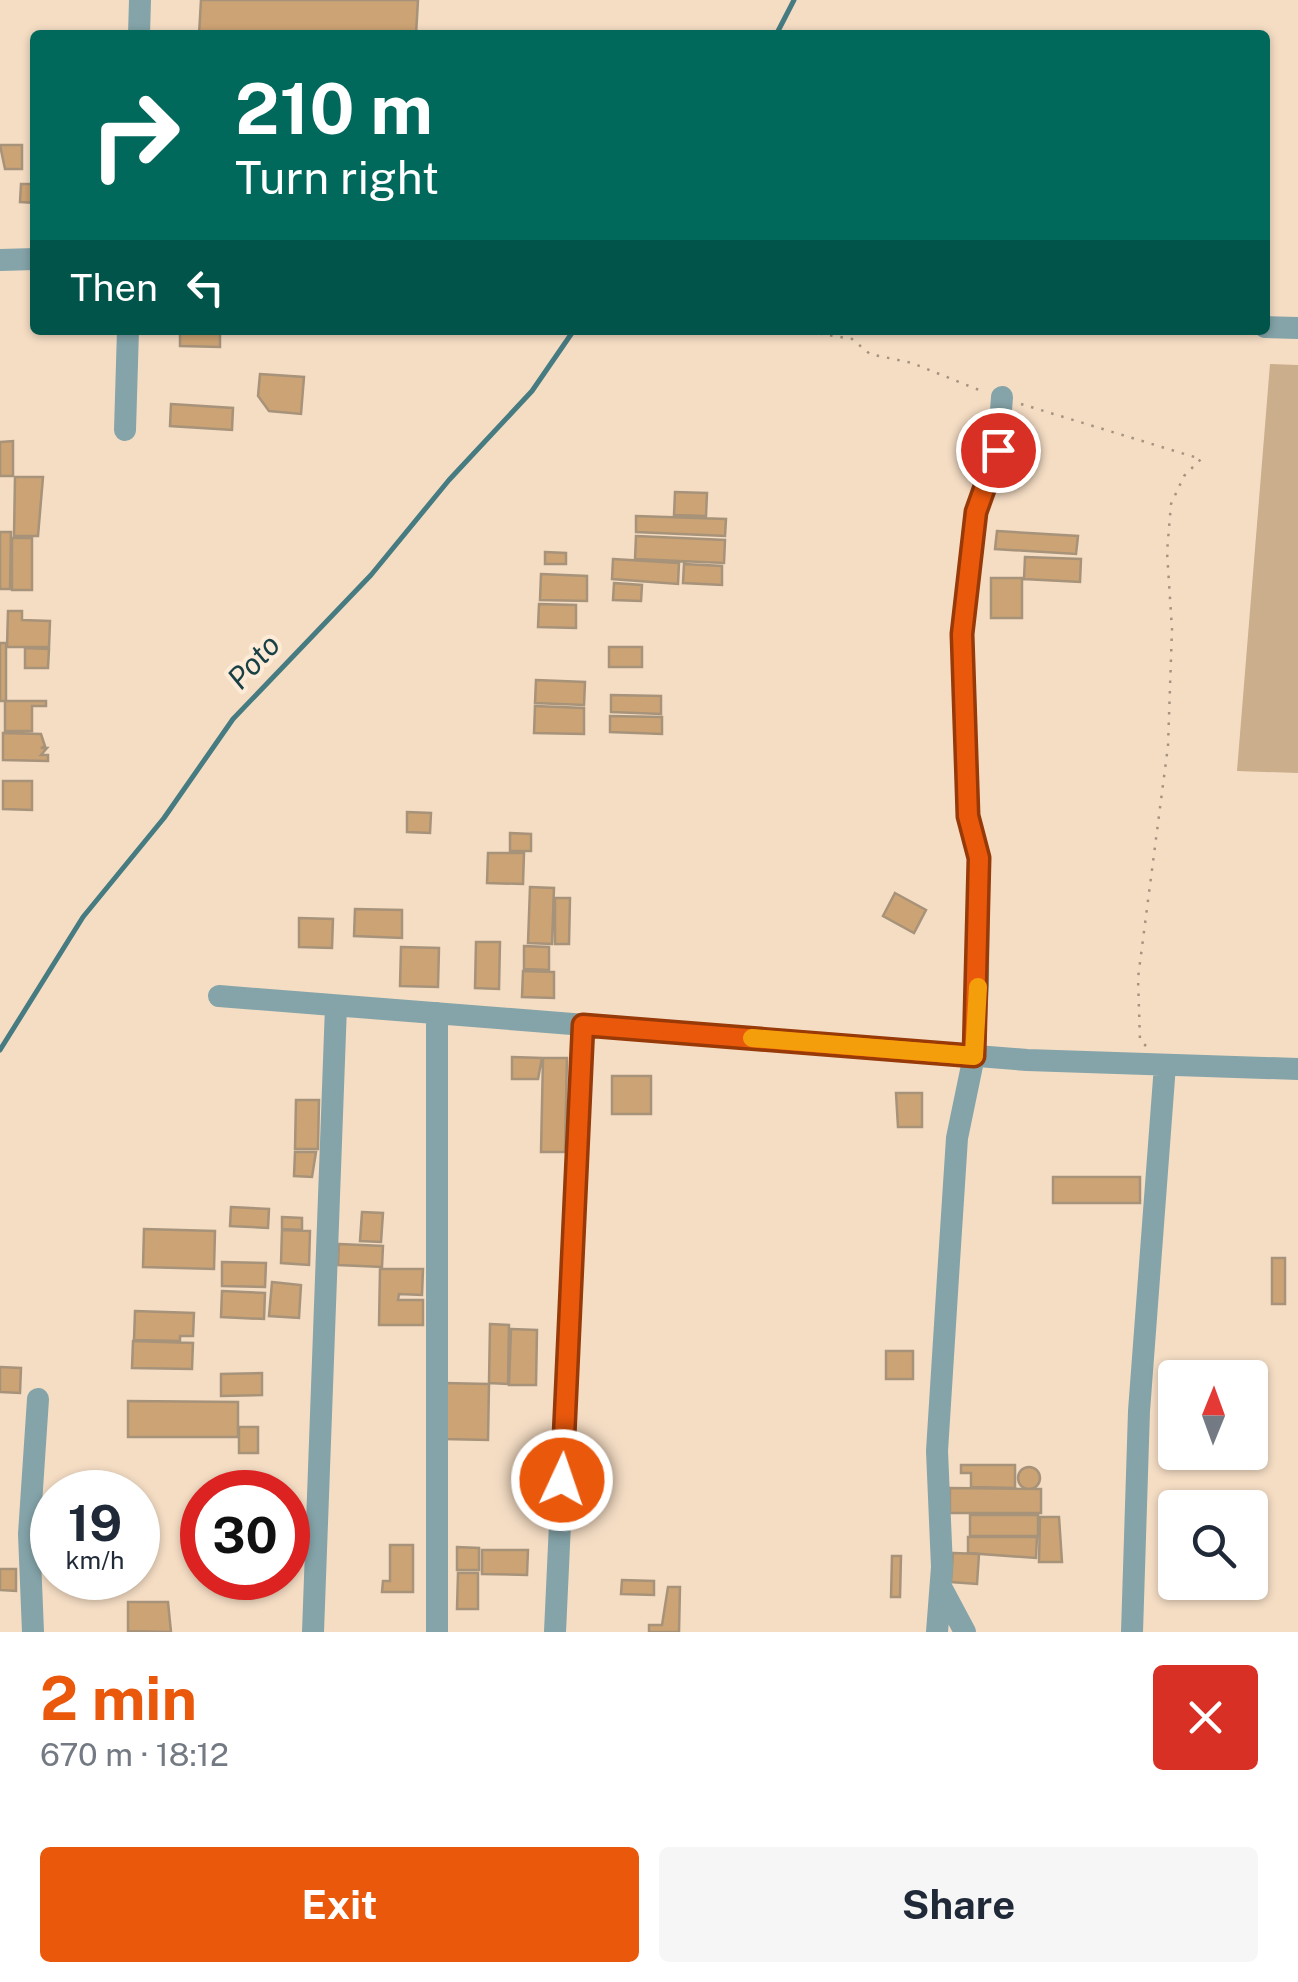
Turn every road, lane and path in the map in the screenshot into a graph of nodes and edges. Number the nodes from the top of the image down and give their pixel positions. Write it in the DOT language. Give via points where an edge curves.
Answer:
graph roads {
  1 [pos="140,0"];
  2 [pos="139,30"];
  3 [pos="30,259"];
  4 [pos="0,260"];
  5 [pos="1270,327"];
  6 [pos="1298,328"];
  7 [pos="128,335"];
  8 [pos="1002,398"];
  9 [pos="125,430"];
  10 [pos="1202,459"];
  11 [pos="218,996"];
  12 [pos="336,1006"];
  13 [pos="437,1014"];
  14 [pos="583,1025"];
  15 [pos="974,1056"];
  16 [pos="1165,1066"];
  17 [pos="1298,1069"];
  18 [pos="38,1399"];
  19 [pos="941,1586"];
  20 [pos="33,1632"];
  21 [pos="313,1632"];
  22 [pos="436,1632"];
  23 [pos="555,1632"];
  24 [pos="938,1632"];
  25 [pos="964,1632"];
  26 [pos="1132,1632"];
  1 -- 2 [label="street"];
  3 -- 4 [label="street"];
  5 -- 6 [label="street"];
  7 -- 9 [label="street"];
  8 -- 15 [label="street" via="998,450 976,512 962,634 968,816 979,858"];
  10 -- 16 [label="path" via="1184,476 1171,504 1168,746 1138,978 1140,1040"];
  11 -- 12 [label="street"];
  12 -- 13 [label="street"];
  12 -- 21 [label="street"];
  13 -- 14 [label="street"];
  13 -- 22 [label="street"];
  14 -- 15 [label="street"];
  14 -- 23 [label="street"];
  15 -- 16 [label="street"];
  15 -- 19 [label="street" via="957,1138 948,1278 938,1450"];
  16 -- 17 [label="street"];
  16 -- 26 [label="street" via="1139,1411"];
  18 -- 20 [label="street" via="29,1534"];
  19 -- 24 [label="street"];
  19 -- 25 [label="street"];
}
